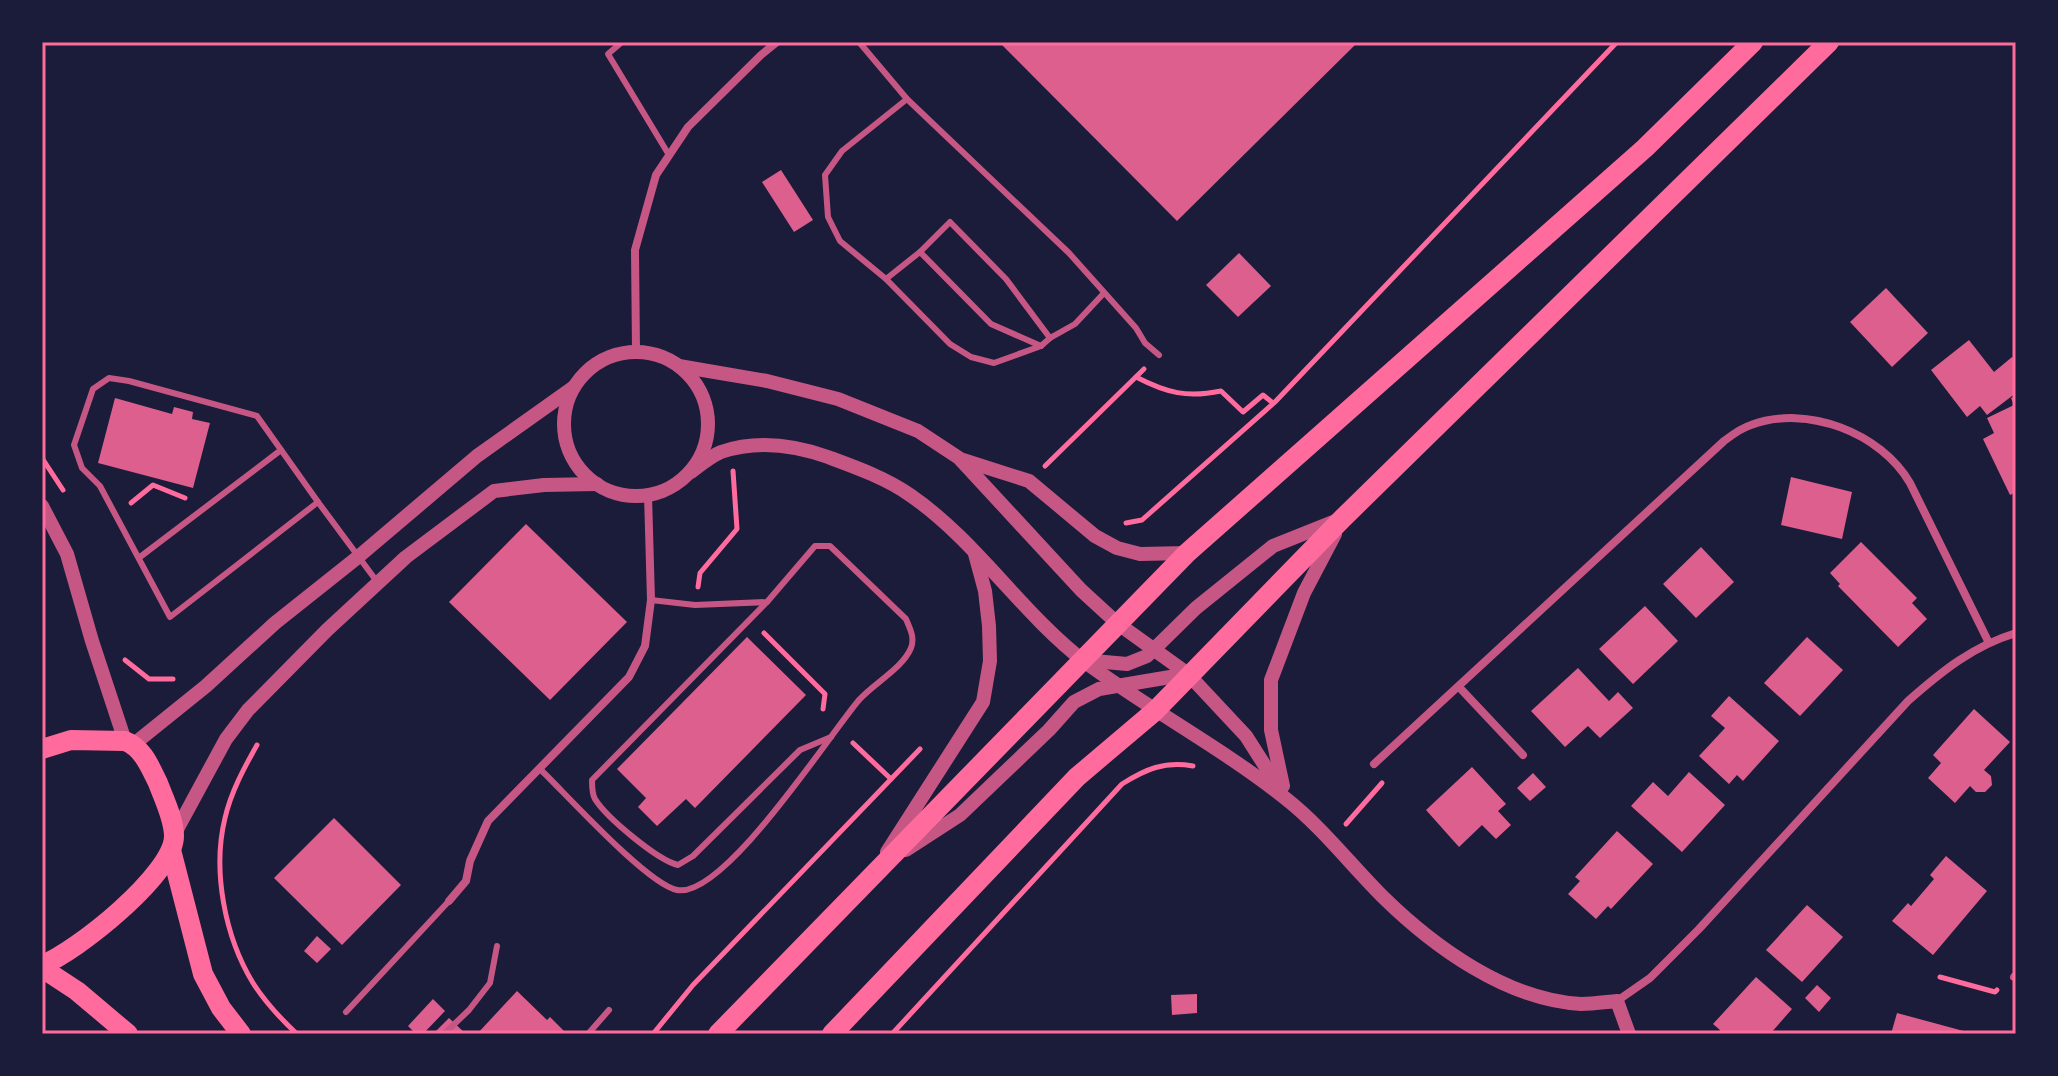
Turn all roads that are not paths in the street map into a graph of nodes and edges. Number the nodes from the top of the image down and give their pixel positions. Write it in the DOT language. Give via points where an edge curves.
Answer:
graph roads {
  1 [pos="622,42"];
  2 [pos="777,42"];
  3 [pos="859,42"];
  4 [pos="1753,42"];
  5 [pos="1829,42"];
  6 [pos="907,99"];
  7 [pos="669,155"];
  8 [pos="920,252"];
  9 [pos="886,279"];
  10 [pos="1104,293"];
  11 [pos="1050,338"];
  12 [pos="1041,346"];
  13 [pos="636,351"];
  14 [pos="1159,355"];
  15 [pos="679,366"];
  16 [pos="574,387"];
  17 [pos="281,450"];
  18 [pos="959,458"];
  19 [pos="691,472"];
  20 [pos="597,484"];
  21 [pos="648,495"];
  22 [pos="318,502"];
  23 [pos="42,506"];
  24 [pos="1343,518"];
  25 [pos="974,551"];
  26 [pos="1187,553"];
  27 [pos="140,557"];
  28 [pos="358,557"];
  29 [pos="378,583"];
  30 [pos="651,600"];
  31 [pos="767,602"];
  32 [pos="1117,623"];
  33 [pos="2016,633"];
  34 [pos="1988,641"];
  35 [pos="1154,649"];
  36 [pos="1083,660"];
  37 [pos="1188,674"];
  38 [pos="1118,685"];
  39 [pos="1459,687"];
  40 [pos="1155,711"];
  41 [pos="831,737"];
  42 [pos="130,743"];
  43 [pos="42,749"];
  44 [pos="1523,755"];
  45 [pos="1374,764"];
  46 [pos="540,769"];
  47 [pos="1286,798"];
  48 [pos="172,842"];
  49 [pos="876,869"];
  50 [pos="449,901"];
  51 [pos="497,946"];
  52 [pos="42,967"];
  53 [pos="1617,1001"];
  54 [pos="609,1010"];
  55 [pos="346,1012"];
  56 [pos="128,1034"];
  57 [pos="241,1034"];
  58 [pos="444,1034"];
  59 [pos="588,1034"];
  60 [pos="718,1034"];
  61 [pos="832,1034"];
  62 [pos="1629,1034"];
  1 -- 7 [label="lane" via="608,54"];
  2 -- 7 [label="street" via="688,127"];
  3 -- 6 [label="lane"];
  4 -- 26 [label="main road" via="1645,148"];
  5 -- 24 [label="main road"];
  6 -- 9 [label="lane" via="842,151 825,175 828,217 840,241"];
  6 -- 10 [label="lane"];
  7 -- 13 [label="street" via="656,175 635,250"];
  8 -- 9 [label="lane"];
  8 -- 11 [label="lane" via="950,222 1006,279"];
  8 -- 12 [label="lane" via="991,324"];
  9 -- 12 [label="lane" via="950,344 971,357 994,363"];
  10 -- 11 [label="lane" via="1075,324"];
  10 -- 14 [label="lane"];
  11 -- 12 [label="lane"];
  13 -- 15 [label="street"];
  13 -- 16 [label="street" via="591,368"];
  15 -- 18 [label="street" via="838,399 918,431"];
  15 -- 19 [label="street" via="696,383 706,405 703,451"];
  16 -- 20 [label="street" via="564,429 581,470"];
  16 -- 28 [label="street" via="477,456"];
  17 -- 22 [label="lane"];
  17 -- 27 [label="lane"];
  17 -- 27 [label="lane" via="257,416 129,381 109,378 93,389 74,445 82,468 100,486"];
  18 -- 26 [label="street" via="1029,481 1117,548 1140,554"];
  18 -- 32 [label="street"];
  19 -- 21 [label="street" via="664,491"];
  19 -- 25 [label="street" via="733,450 766,444 806,450 858,468 909,495"];
  20 -- 21 [label="street" via="630,496"];
  20 -- 29 [label="street" via="494,491"];
  21 -- 30 [label="street"];
  22 -- 27 [label="lane" via="170,617"];
  22 -- 28 [label="lane"];
  23 -- 42 [label="street" via="67,554"];
  24 -- 35 [label="street" via="1273,546"];
  24 -- 37 [label="main road"];
  24 -- 47 [label="street" via="1304,593 1271,680 1272,738"];
  25 -- 36 [label="street"];
  25 -- 49 [label="street" via="989,626 983,702"];
  26 -- 32 [label="main road"];
  28 -- 29 [label="lane"];
  28 -- 42 [label="street"];
  29 -- 48 [label="street" via="248,710 226,739"];
  30 -- 31 [label="lane" via="695,605"];
  30 -- 46 [label="street" via="645,646 629,677"];
  31 -- 41 [label="lane" via="815,546 830,546 906,619 913,635 911,648"];
  31 -- 41 [label="lane" via="592,780 593,797 631,836 664,862 678,865 800,750"];
  32 -- 35 [label="street"];
  32 -- 36 [label="main road"];
  33 -- 34 [label="street"];
  34 -- 39 [label="street" via="1894,461 1852,431 1775,419 1749,425 1724,441"];
  34 -- 53 [label="street" via="1908,701 1699,929 1650,978"];
  35 -- 36 [label="street" via="1127,664"];
  35 -- 37 [label="street"];
  36 -- 38 [label="street"];
  36 -- 49 [label="main road"];
  37 -- 38 [label="street"];
  37 -- 40 [label="main road"];
  37 -- 47 [label="street" via="1246,736"];
  38 -- 40 [label="street"];
  38 -- 49 [label="street" via="1074,702 960,815"];
  39 -- 44 [label="street"];
  39 -- 45 [label="street"];
  40 -- 47 [label="street"];
  40 -- 61 [label="main road" via="1077,777"];
  41 -- 46 [label="lane" via="803,778 715,876 693,889 677,890 643,870"];
  42 -- 43 [label="main road" via="71,740"];
  42 -- 48 [label="main road" via="149,763 165,800"];
  46 -- 50 [label="street" via="488,821 466,881"];
  47 -- 53 [label="street" via="1384,898 1472,967 1514,989 1549,999"];
  48 -- 52 [label="main road" via="148,882 98,930"];
  48 -- 57 [label="main road" via="203,974"];
  49 -- 60 [label="main road"];
  50 -- 55 [label="lane"];
  51 -- 58 [label="lane" via="490,983"];
  52 -- 56 [label="main road"];
  53 -- 62 [label="street"];
  54 -- 59 [label="lane"];
}
